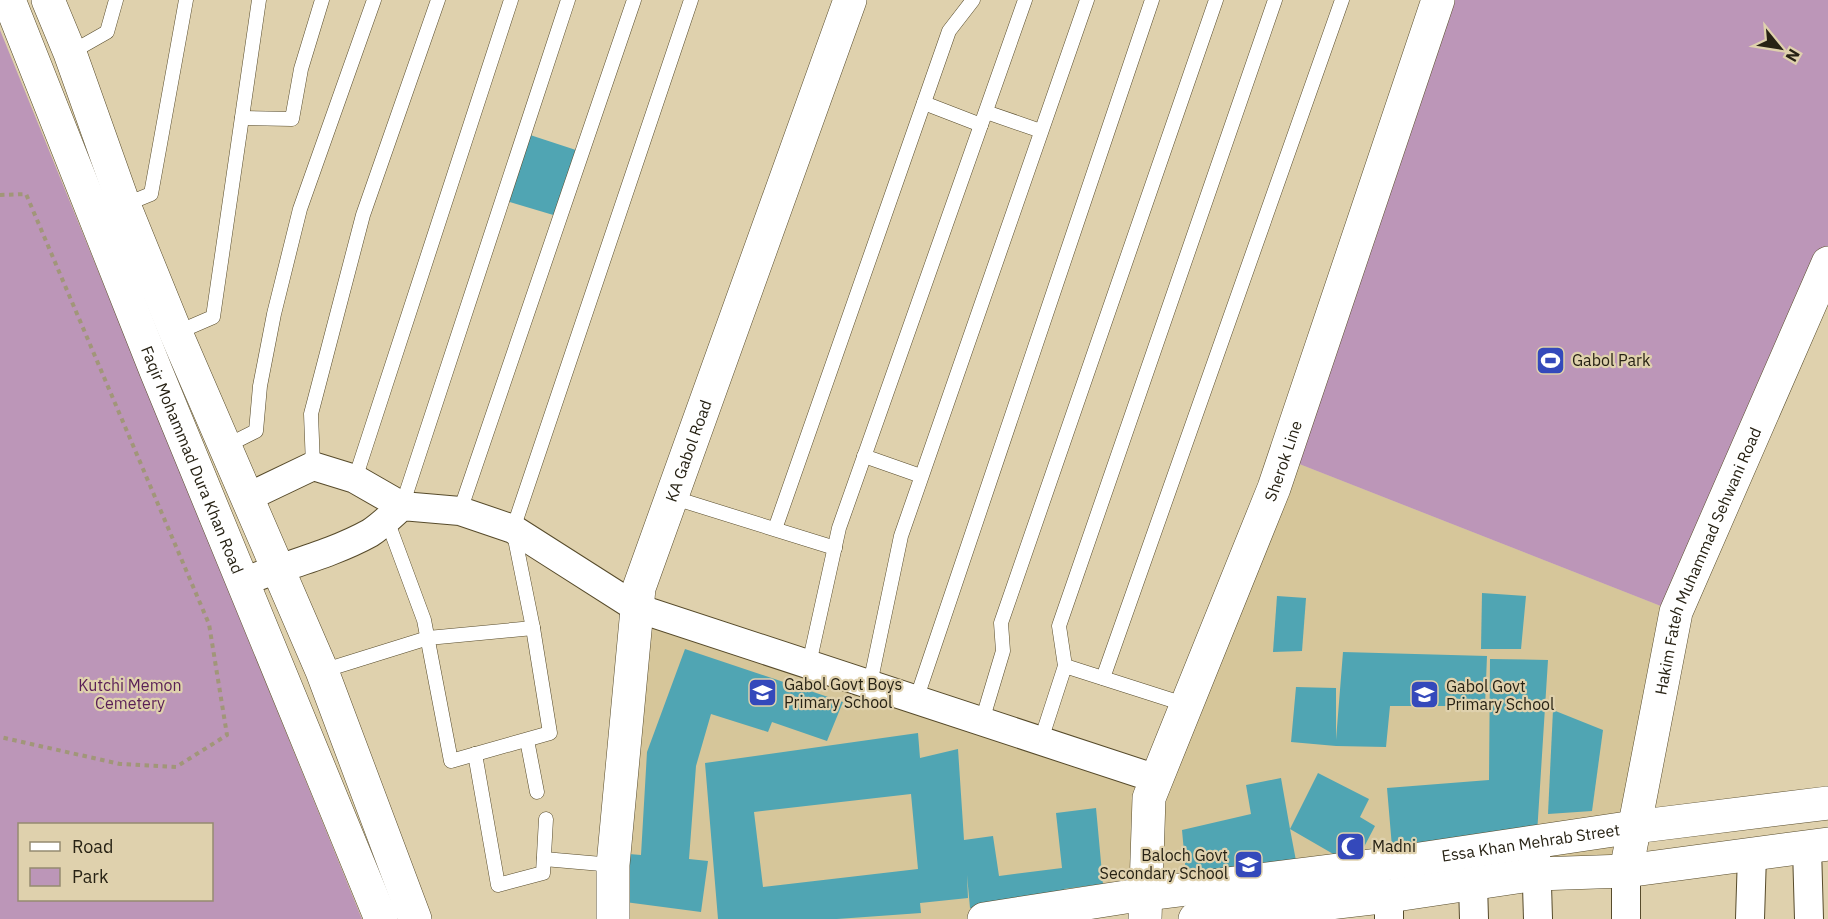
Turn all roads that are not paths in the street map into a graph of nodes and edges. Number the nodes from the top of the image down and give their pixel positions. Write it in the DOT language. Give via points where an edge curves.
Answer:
graph roads {
  1 [pos="9,0"];
  2 [pos="48,0"];
  3 [pos="116,0"];
  4 [pos="186,0"];
  5 [pos="259,0"];
  6 [pos="322,0"];
  7 [pos="374,0"];
  8 [pos="438,0"];
  9 [pos="511,0"];
  10 [pos="568,0"];
  11 [pos="634,0"];
  12 [pos="691,0"];
  13 [pos="850,0"];
  14 [pos="973,0"];
  15 [pos="1025,0"];
  16 [pos="1087,0"];
  17 [pos="1152,0"];
  18 [pos="1216,0"];
  19 [pos="1275,0"];
  20 [pos="1342,0"];
  21 [pos="1438,0"];
  22 [pos="70,53"];
  23 [pos="924,103"];
  24 [pos="242,118"];
  25 [pos="983,119"];
  26 [pos="1041,131"];
  27 [pos="124,205"];
  28 [pos="1828,263"];
  29 [pos="176,333"];
  30 [pos="226,446"];
  31 [pos="864,456"];
  32 [pos="313,466"];
  33 [pos="921,476"];
  34 [pos="355,479"];
  35 [pos="249,497"];
  36 [pos="671,497"];
  37 [pos="460,511"];
  38 [pos="394,513"];
  39 [pos="513,529"];
  40 [pos="775,529"];
  41 [pos="835,548"];
  42 [pos="278,568"];
  43 [pos="243,582"];
  44 [pos="637,608"];
  45 [pos="533,628"];
  46 [pos="428,638"];
  47 [pos="809,664"];
  48 [pos="1065,666"];
  49 [pos="322,671"];
  50 [pos="1103,678"];
  51 [pos="870,684"];
  52 [pos="916,700"];
  53 [pos="1187,705"];
  54 [pos="982,721"];
  55 [pos="527,740"];
  56 [pos="1041,740"];
  57 [pos="475,754"];
  58 [pos="362,777"];
  59 [pos="1157,779"];
  60 [pos="329,792"];
  61 [pos="537,792"];
  62 [pos="1828,803"];
  63 [pos="546,819"];
  64 [pos="1634,827"];
  65 [pos="1536,842"];
  66 [pos="1817,846"];
  67 [pos="1752,855"];
  68 [pos="544,859"];
  69 [pos="613,865"];
  70 [pos="1626,871"];
  71 [pos="1537,874"];
  72 [pos="1473,884"];
  73 [pos="1145,907"];
  74 [pos="1389,908"];
  75 [pos="1189,909"];
  76 [pos="1321,912"];
  77 [pos="1246,915"];
  78 [pos="381,919"];
  79 [pos="415,919"];
  80 [pos="614,919"];
  81 [pos="984,919"];
  82 [pos="1473,919"];
  83 [pos="1538,919"];
  84 [pos="1626,919"];
  85 [pos="1750,919"];
  86 [pos="1809,919"];
  1 -- 43 [label="main road, Faqir Mohammad Dura Khan Road"];
  2 -- 22 [label="main road, Faqir Mohammad Dura Khan Road"];
  3 -- 22 [label="lane" via="107,32"];
  4 -- 27 [label="lane" via="151,194"];
  5 -- 24 [label="lane"];
  6 -- 24 [label="lane" via="301,69 292,119"];
  7 -- 30 [label="lane" via="300,209 274,314 256,431"];
  8 -- 32 [label="lane" via="363,215 311,414"];
  9 -- 34 [label="lane"];
  10 -- 38 [label="lane"];
  11 -- 37 [label="lane"];
  12 -- 39 [label="lane"];
  13 -- 36 [label="main road, KA Gabol Road"];
  14 -- 23 [label="lane" via="949,31"];
  15 -- 25 [label="lane"];
  16 -- 26 [label="lane"];
  17 -- 52 [label="lane"];
  18 -- 54 [label="lane" via="1001,622 1003,651"];
  19 -- 48 [label="lane" via="1059,626"];
  20 -- 50 [label="lane"];
  21 -- 53 [label="main road, Sherok Line" via="1277,478"];
  22 -- 27 [label="main road, Faqir Mohammad Dura Khan Road"];
  23 -- 25 [label="lane"];
  23 -- 40 [label="lane"];
  24 -- 29 [label="lane" via="213,317"];
  25 -- 26 [label="lane"];
  25 -- 31 [label="lane"];
  26 -- 33 [label="lane"];
  27 -- 29 [label="main road, Faqir Mohammad Dura Khan Road"];
  28 -- 64 [label="main road, Hakim Fateh Muhammad Sehwani Road" via="1676,612"];
  29 -- 30 [label="main road, Faqir Mohammad Dura Khan Road"];
  30 -- 35 [label="main road, Faqir Mohammad Dura Khan Road"];
  31 -- 33 [label="lane"];
  31 -- 41 [label="lane"];
  32 -- 34 [label="street"];
  32 -- 35 [label="street"];
  33 -- 51 [label="lane" via="901,536"];
  34 -- 38 [label="street"];
  35 -- 42 [label="main road, Faqir Mohammad Dura Khan Road"];
  36 -- 40 [label="lane"];
  36 -- 44 [label="main road, KA Gabol Road" via="639,588"];
  37 -- 38 [label="street" via="417,506"];
  37 -- 39 [label="street"];
  38 -- 42 [label="street" via="372,531 332,551"];
  38 -- 46 [label="lane"];
  39 -- 44 [label="street"];
  39 -- 45 [label="lane"];
  40 -- 41 [label="lane"];
  41 -- 47 [label="lane"];
  42 -- 43 [label="street"];
  42 -- 49 [label="main road, Faqir Mohammad Dura Khan Road"];
  43 -- 60 [label="main road, Faqir Mohammad Dura Khan Road"];
  44 -- 47 [label="street"];
  44 -- 69 [label="main road, KA Gabol Road"];
  45 -- 46 [label="lane"];
  45 -- 55 [label="lane" via="550,733"];
  46 -- 49 [label="lane"];
  46 -- 57 [label="lane" via="451,761"];
  47 -- 51 [label="street"];
  48 -- 50 [label="lane"];
  48 -- 56 [label="lane"];
  49 -- 58 [label="main road, Faqir Mohammad Dura Khan Road"];
  50 -- 53 [label="lane"];
  51 -- 52 [label="street"];
  52 -- 54 [label="street"];
  53 -- 59 [label="main road, Sherok Line"];
  54 -- 56 [label="street"];
  55 -- 57 [label="lane"];
  55 -- 61 [label="lane"];
  56 -- 59 [label="street"];
  57 -- 68 [label="lane" via="498,885 543,873"];
  58 -- 60 [label="main road"];
  58 -- 79 [label="main road, Faqir Mohammad Dura Khan Road"];
  59 -- 73 [label="main road, Sherok Line" via="1149,798"];
  60 -- 78 [label="main road, Faqir Mohammad Dura Khan Road"];
  62 -- 64 [label="main road, Essa Khan Mehrab Street"];
  63 -- 68 [label="lane"];
  64 -- 65 [label="main road, Essa Khan Mehrab Street"];
  64 -- 70 [label="main road, Hakim Fateh Muhammad Sehwani Road"];
  65 -- 71 [label="street"];
  65 -- 75 [label="main road, Essa Khan Mehrab Street" via="1393,863"];
  66 -- 67 [label="main road, Essa Khan Mehrab Street"];
  66 -- 86 [label="street"];
  67 -- 70 [label="main road, Essa Khan Mehrab Street"];
  67 -- 85 [label="street"];
  68 -- 69 [label="lane"];
  69 -- 80 [label="main road, KA Gabol Road"];
  70 -- 71 [label="main road, Essa Khan Mehrab Street"];
  70 -- 84 [label="street"];
  71 -- 72 [label="main road, Essa Khan Mehrab Street"];
  71 -- 83 [label="street"];
  72 -- 74 [label="main road, Essa Khan Mehrab Street"];
  72 -- 82 [label="street"];
  73 -- 75 [label="main road, Essa Khan Mehrab Street"];
  73 -- 81 [label="main road, Essa Khan Mehrab Street"];
  74 -- 76 [label="main road, Essa Khan Mehrab Street"];
  75 -- 77 [label="main road, Essa Khan Mehrab Street"];
  76 -- 77 [label="main road, Essa Khan Mehrab Street"];
}
